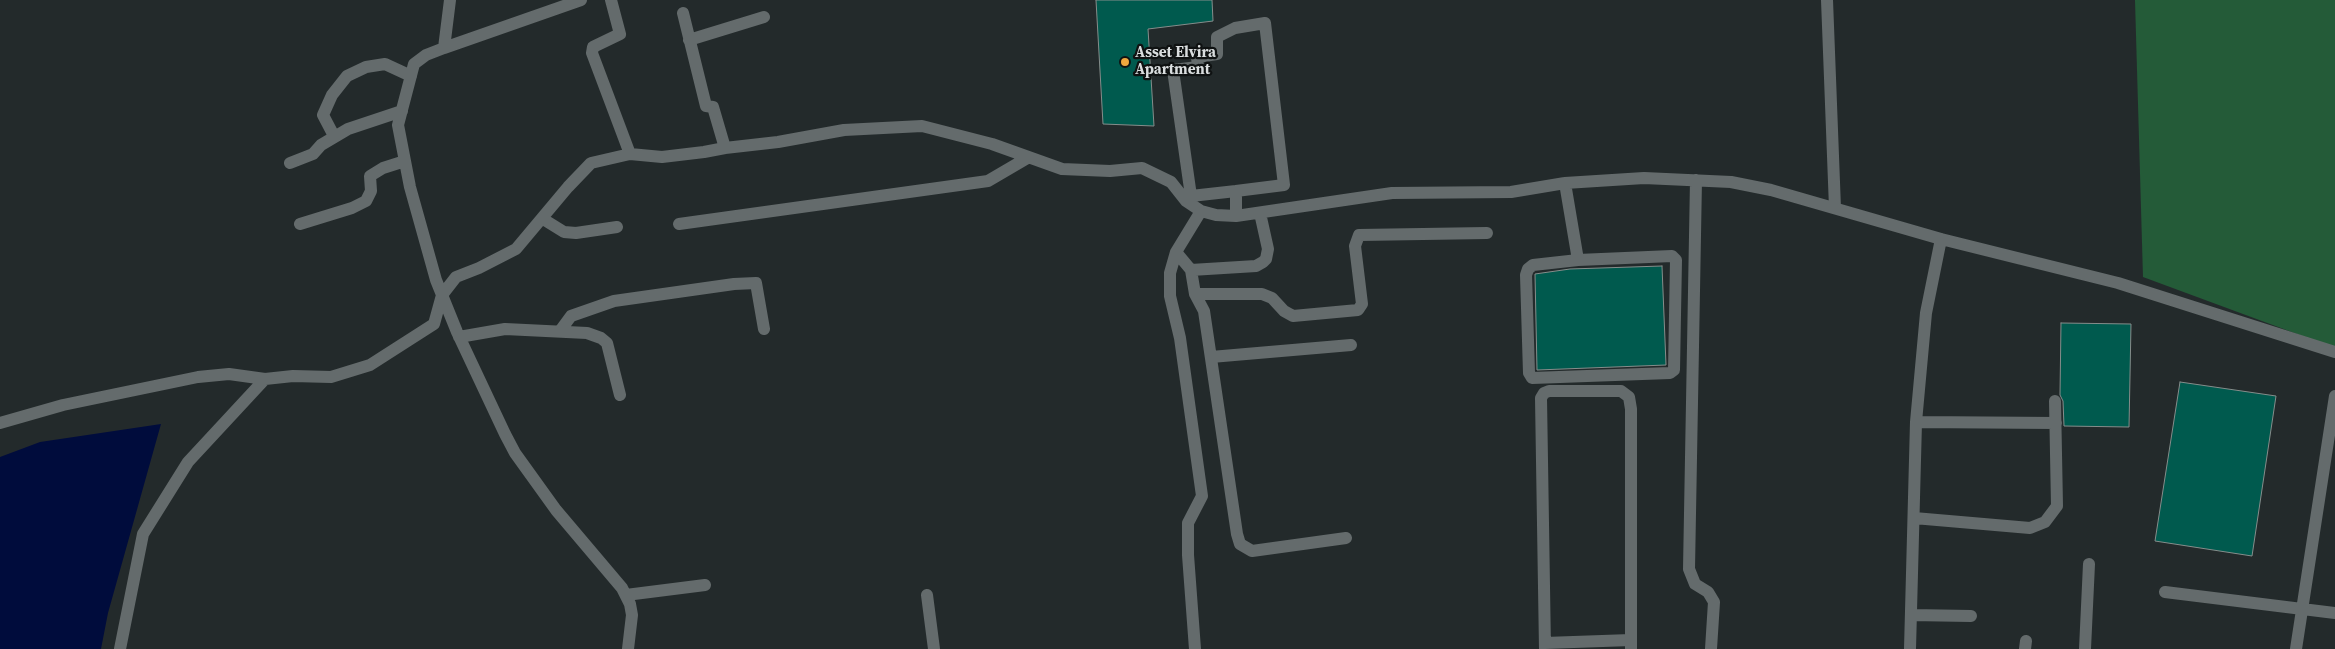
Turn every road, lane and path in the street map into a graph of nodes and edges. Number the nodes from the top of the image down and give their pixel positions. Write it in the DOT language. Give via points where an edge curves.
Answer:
graph roads {
  1 [pos="450,0"];
  2 [pos="581,0"];
  3 [pos="611,0"];
  4 [pos="1827,0"];
  5 [pos="683,13"];
  6 [pos="764,17"];
  7 [pos="689,40"];
  8 [pos="444,48"];
  9 [pos="411,76"];
  10 [pos="402,111"];
  11 [pos="334,136"];
  12 [pos="726,148"];
  13 [pos="630,154"];
  14 [pos="1029,157"];
  15 [pos="405,161"];
  16 [pos="290,163"];
  17 [pos="1696,180"];
  18 [pos="1566,182"];
  19 [pos="1236,191"];
  20 [pos="1835,208"];
  21 [pos="1201,211"];
  22 [pos="1260,213"];
  23 [pos="1236,216"];
  24 [pos="542,219"];
  25 [pos="300,224"];
  26 [pos="679,224"];
  27 [pos="617,227"];
  28 [pos="1487,233"];
  29 [pos="1940,239"];
  30 [pos="1176,252"];
  31 [pos="1578,260"];
  32 [pos="1191,270"];
  33 [pos="1195,294"];
  34 [pos="442,295"];
  35 [pos="764,329"];
  36 [pos="560,331"];
  37 [pos="459,337"];
  38 [pos="1350,345"];
  39 [pos="2335,352"];
  40 [pos="1210,357"];
  41 [pos="265,379"];
  42 [pos="620,395"];
  43 [pos="2335,396"];
  44 [pos="2055,400"];
  45 [pos="1916,422"];
  46 [pos="0,423"];
  47 [pos="2056,423"];
  48 [pos="1914,518"];
  49 [pos="1346,538"];
  50 [pos="2089,564"];
  51 [pos="705,584"];
  52 [pos="2165,592"];
  53 [pos="626,595"];
  54 [pos="927,595"];
  55 [pos="2302,608"];
  56 [pos="2335,613"];
  57 [pos="1911,615"];
  58 [pos="1971,616"];
  59 [pos="1631,645"];
  60 [pos="1545,646"];
  61 [pos="120,649"];
  62 [pos="628,649"];
  63 [pos="934,649"];
  64 [pos="1195,649"];
  65 [pos="1711,649"];
  66 [pos="1910,649"];
  67 [pos="2085,649"];
  68 [pos="2296,649"];
  1 -- 8 [label="street"];
  2 -- 8 [label="street"];
  3 -- 13 [label="street" via="620,34 593,47 592,53"];
  4 -- 20 [label="street"];
  5 -- 7 [label="street"];
  6 -- 7 [label="street"];
  7 -- 12 [label="street" via="706,106 714,107"];
  8 -- 9 [label="street" via="414,64"];
  9 -- 10 [label="street"];
  9 -- 11 [label="street" via="385,64 366,67 347,76 332,95 323,114"];
  10 -- 11 [label="street"];
  10 -- 15 [label="street" via="398,125"];
  11 -- 16 [label="street" via="313,154"];
  12 -- 13 [label="street" via="662,157"];
  12 -- 14 [label="street" via="844,130 922,126"];
  13 -- 24 [label="street" via="591,163"];
  14 -- 21 [label="street" via="1062,169 1110,171 1142,168 1171,182 1186,201"];
  14 -- 26 [label="street" via="988,180"];
  15 -- 25 [label="street" via="370,176 371,191 366,200 352,208"];
  15 -- 34 [label="street"];
  17 -- 18 [label="street" via="1644,178"];
  17 -- 20 [label="street" via="1731,182 1771,190"];
  17 -- 65 [label="street" via="1689,569 1695,584 1708,592 1714,602"];
  18 -- 22 [label="street" via="1511,192 1392,193"];
  18 -- 31 [label="street"];
  19 -- 19 [label="street" via="1284,185 1265,23 1235,28 1216,37 1217,54 1198,57 1198,67 1173,70 1191,196"];
  19 -- 23 [label="street"];
  20 -- 29 [label="street"];
  21 -- 23 [label="street"];
  21 -- 30 [label="street"];
  22 -- 23 [label="street"];
  22 -- 32 [label="street" via="1268,249 1263,262 1256,266"];
  24 -- 27 [label="street" via="564,232 576,234"];
  24 -- 34 [label="street" via="516,249 456,277"];
  28 -- 33 [label="street" via="1359,235 1355,246 1362,304 1358,310 1293,316 1284,312 1272,298 1262,294"];
  29 -- 39 [label="street" via="2118,283"];
  29 -- 45 [label="street" via="1926,313"];
  30 -- 32 [label="street"];
  30 -- 64 [label="street" via="1170,273 1170,296 1180,338 1202,496 1188,524"];
  31 -- 31 [label="street" via="1533,265 1528,269 1529,373 1532,378 1670,373 1674,370 1676,260 1672,256"];
  32 -- 33 [label="street"];
  33 -- 40 [label="street" via="1204,312"];
  34 -- 37 [label="street"];
  34 -- 41 [label="street" via="434,324 370,365 331,376"];
  35 -- 36 [label="street" via="756,283 614,301 571,316"];
  36 -- 37 [label="street" via="505,329"];
  36 -- 42 [label="street" via="587,333 607,343"];
  37 -- 53 [label="street" via="515,453 556,510"];
  38 -- 40 [label="street"];
  40 -- 49 [label="street" via="1240,544 1252,551"];
  41 -- 46 [label="street" via="229,374 198,377 63,405"];
  41 -- 61 [label="street" via="188,462 142,534"];
  43 -- 55 [label="street"];
  44 -- 47 [label="street"];
  45 -- 47 [label="street"];
  45 -- 48 [label="street"];
  47 -- 48 [label="street" via="2057,506 2045,522 2030,528"];
  48 -- 57 [label="street"];
  50 -- 67 [label="street"];
  51 -- 53 [label="street"];
  52 -- 55 [label="street"];
  53 -- 62 [label="street" via="632,615"];
  54 -- 63 [label="street"];
  55 -- 56 [label="street"];
  55 -- 68 [label="street"];
  57 -- 58 [label="street"];
  57 -- 66 [label="street"];
  59 -- 60 [label="street"];
  59 -- 60 [label="street" via="1629,397 1621,390 1549,391 1541,398"];
}
